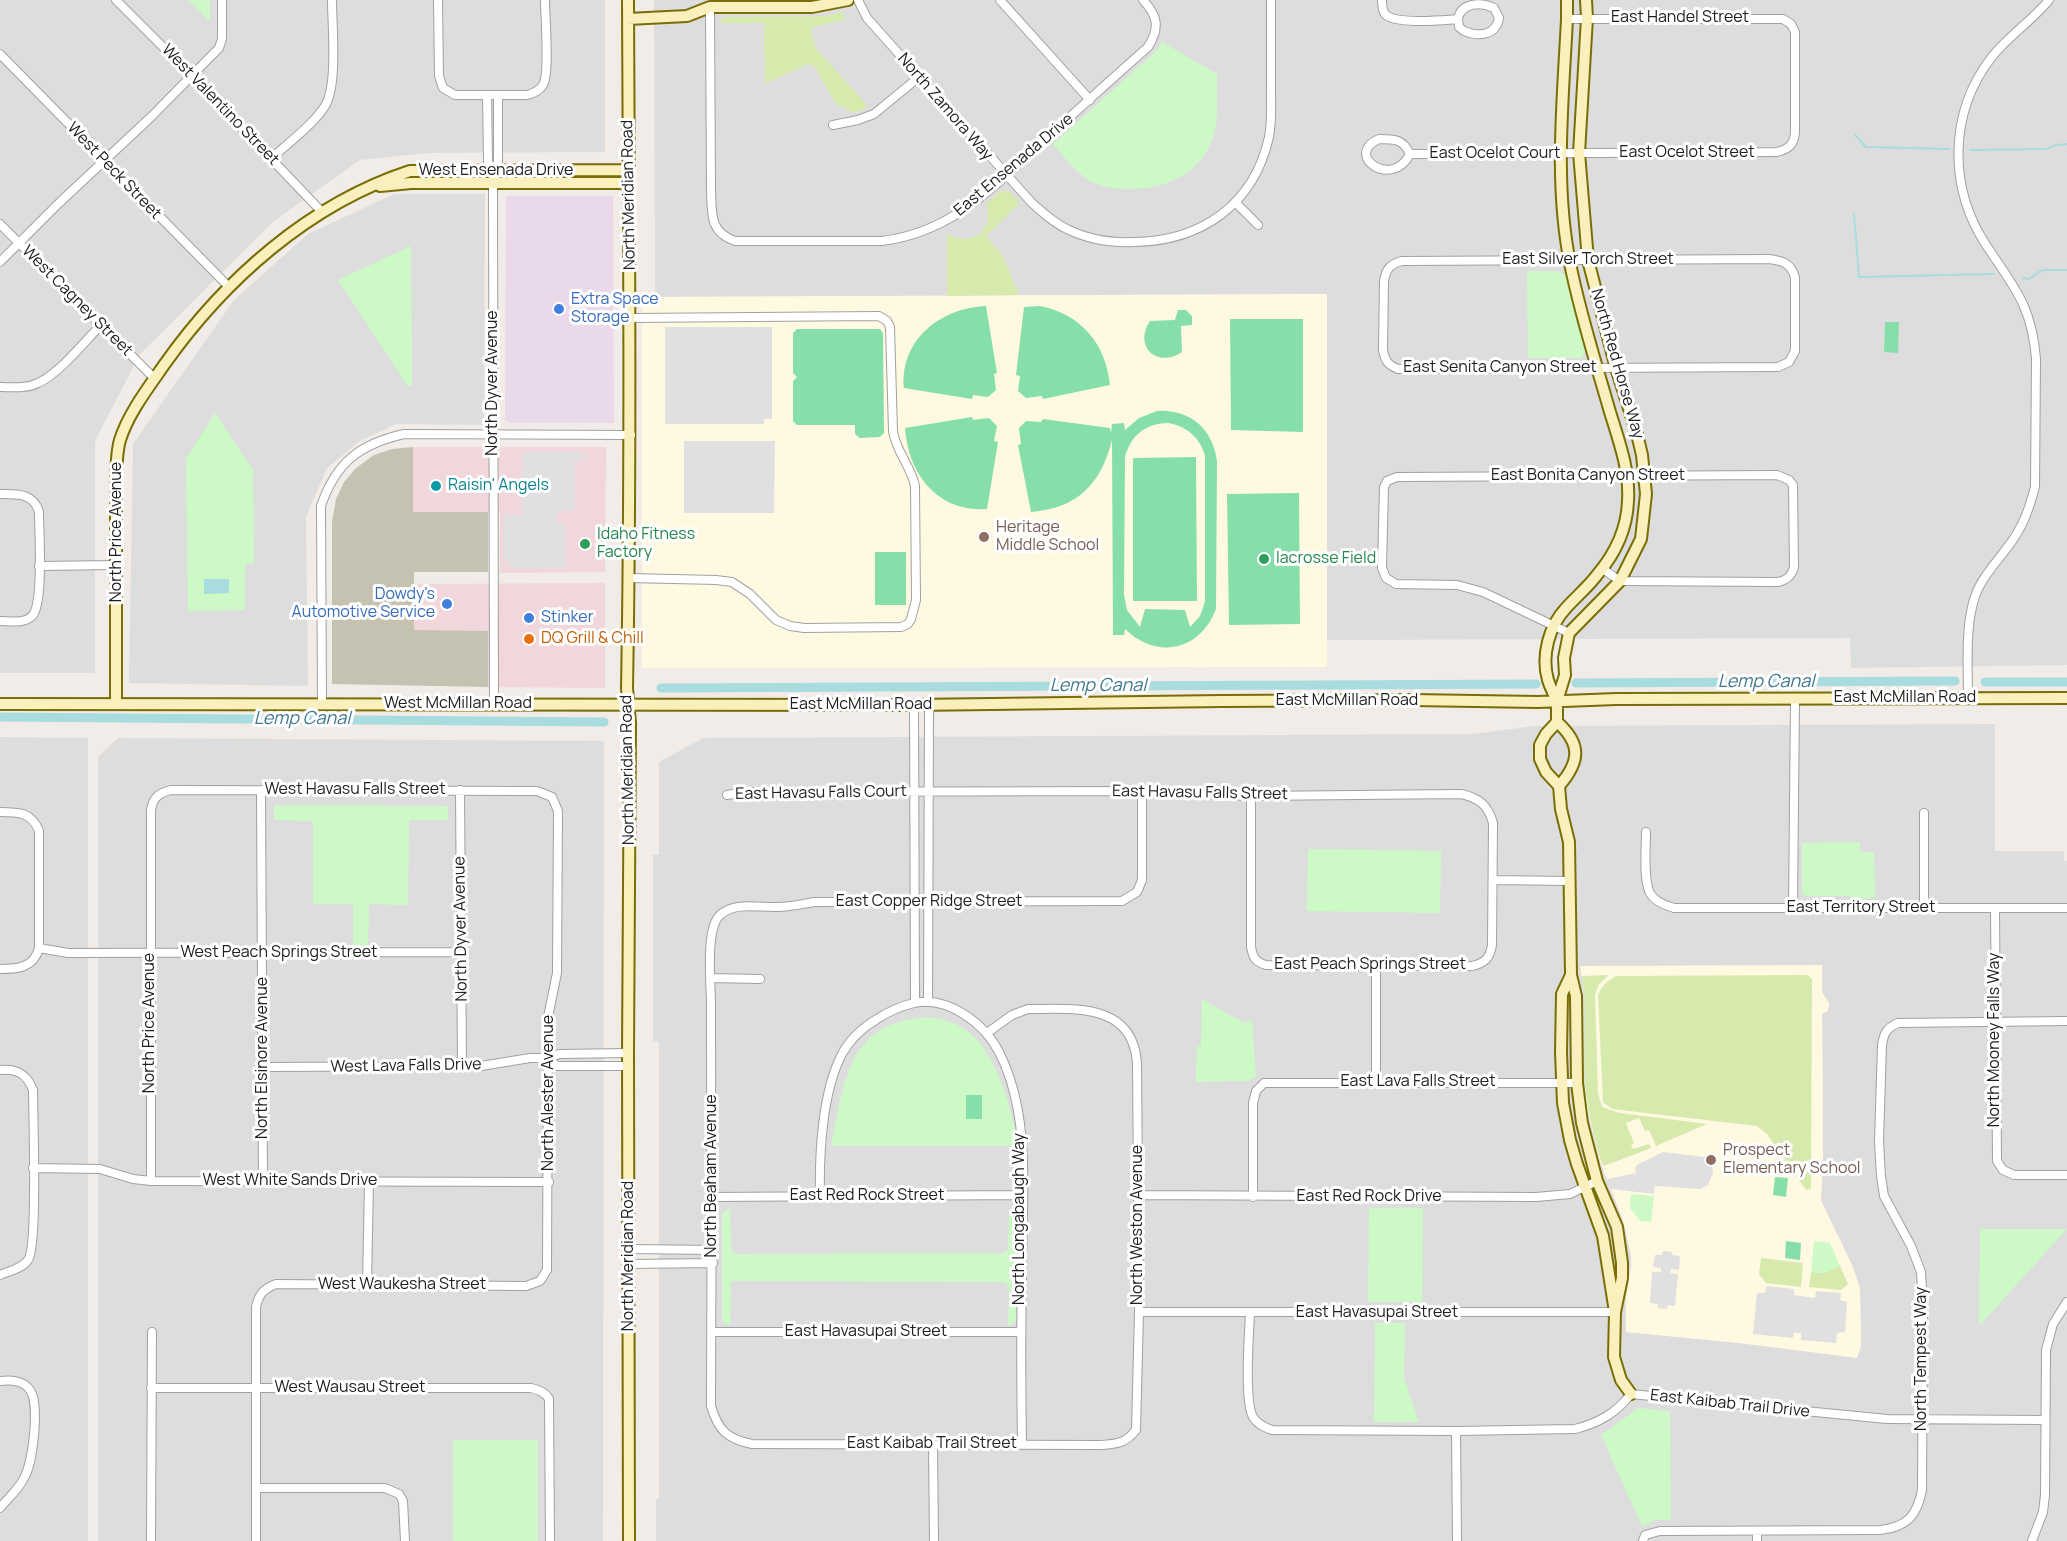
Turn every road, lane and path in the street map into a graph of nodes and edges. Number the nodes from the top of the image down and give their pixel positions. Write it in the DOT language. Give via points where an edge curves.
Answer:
graph roads {
  1 [pos="116,0"];
  2 [pos="222,0"];
  3 [pos="332,0"];
  4 [pos="438,0"];
  5 [pos="545,0"];
  6 [pos="628,0"];
  7 [pos="697,0"];
  8 [pos="848,0"];
  9 [pos="858,0"];
  10 [pos="1000,0"];
  11 [pos="1143,0"];
  12 [pos="1271,0"];
  13 [pos="1382,0"];
  14 [pos="1567,0"];
  15 [pos="1586,0"];
  16 [pos="2049,0"];
  17 [pos="710,7"];
  18 [pos="1587,18"];
  19 [pos="628,19"];
  20 [pos="1458,19"];
  21 [pos="1568,19"];
  22 [pos="0,54"];
  23 [pos="191,75"];
  24 [pos="919,77"];
  25 [pos="487,95"];
  26 [pos="498,95"];
  27 [pos="1090,100"];
  28 [pos="833,125"];
  29 [pos="1792,143"];
  30 [pos="1560,153"];
  31 [pos="1579,153"];
  32 [pos="1410,154"];
  33 [pos="272,158"];
  34 [pos="104,160"];
  35 [pos="628,170"];
  36 [pos="494,171"];
  37 [pos="1006,176"];
  38 [pos="493,183"];
  39 [pos="628,183"];
  40 [pos="368,188"];
  41 [pos="1235,202"];
  42 [pos="322,212"];
  43 [pos="0,224"];
  44 [pos="1258,225"];
  45 [pos="20,244"];
  46 [pos="1570,260"];
  47 [pos="1588,260"];
  48 [pos="0,262"];
  49 [pos="229,287"];
  50 [pos="630,318"];
  51 [pos="101,325"];
  52 [pos="1789,362"];
  53 [pos="1390,366"];
  54 [pos="1598,368"];
  55 [pos="1616,368"];
  56 [pos="154,378"];
  57 [pos="0,387"];
  58 [pos="494,434"];
  59 [pos="631,435"];
  60 [pos="1627,476"];
  61 [pos="1645,476"];
  62 [pos="0,494"];
  63 [pos="116,565"];
  64 [pos="39,566"];
  65 [pos="1603,568"];
  66 [pos="629,578"];
  67 [pos="1620,581"];
  68 [pos="0,621"];
  69 [pos="1555,625"];
  70 [pos="1569,633"];
  71 [pos="1968,698"];
  72 [pos="2067,698"];
  73 [pos="1795,699"];
  74 [pos="1557,701"];
  75 [pos="0,704"];
  76 [pos="116,704"];
  77 [pos="494,704"];
  78 [pos="628,704"];
  79 [pos="322,705"];
  80 [pos="914,705"];
  81 [pos="929,705"];
  82 [pos="1557,722"];
  83 [pos="1559,786"];
  84 [pos="261,790"];
  85 [pos="460,790"];
  86 [pos="1142,791"];
  87 [pos="915,792"];
  88 [pos="929,792"];
  89 [pos="157,795"];
  90 [pos="728,795"];
  91 [pos="1251,795"];
  92 [pos="552,797"];
  93 [pos="0,812"];
  94 [pos="1924,813"];
  95 [pos="1646,832"];
  96 [pos="1493,880"];
  97 [pos="1570,881"];
  98 [pos="915,903"];
  99 [pos="929,903"];
  100 [pos="1793,908"];
  101 [pos="1924,908"];
  102 [pos="1995,908"];
  103 [pos="2067,908"];
  104 [pos="720,915"];
  105 [pos="39,948"];
  106 [pos="461,952"];
  107 [pos="262,953"];
  108 [pos="150,954"];
  109 [pos="1376,966"];
  110 [pos="0,969"];
  111 [pos="1570,975"];
  112 [pos="711,978"];
  113 [pos="760,979"];
  114 [pos="928,1002"];
  115 [pos="915,1003"];
  116 [pos="1995,1022"];
  117 [pos="2067,1022"];
  118 [pos="987,1033"];
  119 [pos="628,1053"];
  120 [pos="548,1058"];
  121 [pos="628,1066"];
  122 [pos="263,1067"];
  123 [pos="462,1067"];
  124 [pos="0,1070"];
  125 [pos="1376,1082"];
  126 [pos="1562,1083"];
  127 [pos="1577,1083"];
  128 [pos="33,1168"];
  129 [pos="2067,1175"];
  130 [pos="1598,1180"];
  131 [pos="151,1181"];
  132 [pos="369,1181"];
  133 [pos="263,1182"];
  134 [pos="549,1182"];
  135 [pos="1586,1187"];
  136 [pos="1022,1195"];
  137 [pos="1137,1195"];
  138 [pos="711,1197"];
  139 [pos="820,1197"];
  140 [pos="1252,1197"];
  141 [pos="629,1249"];
  142 [pos="713,1250"];
  143 [pos="713,1263"];
  144 [pos="629,1264"];
  145 [pos="0,1275"];
  146 [pos="540,1281"];
  147 [pos="368,1285"];
  148 [pos="2067,1302"];
  149 [pos="1139,1312"];
  150 [pos="1615,1312"];
  151 [pos="1250,1313"];
  152 [pos="152,1332"];
  153 [pos="712,1332"];
  154 [pos="1021,1332"];
  155 [pos="0,1381"];
  156 [pos="151,1388"];
  157 [pos="256,1388"];
  158 [pos="1631,1394"];
  159 [pos="1922,1419"];
  160 [pos="2045,1420"];
  161 [pos="1136,1430"];
  162 [pos="1456,1431"];
  163 [pos="725,1434"];
  164 [pos="933,1444"];
  165 [pos="1022,1444"];
  166 [pos="256,1488"];
  167 [pos="0,1508"];
  168 [pos="1757,1531"];
  169 [pos="1644,1538"];
  170 [pos="151,1541"];
  171 [pos="256,1541"];
  172 [pos="405,1541"];
  173 [pos="550,1541"];
  174 [pos="629,1541"];
  175 [pos="934,1541"];
  176 [pos="1457,1541"];
  177 [pos="1757,1541"];
  178 [pos="2032,1541"];
  1 -- 23 [label="street, West Valentino Street"];
  2 -- 23 [label="street" via="219,48"];
  3 -- 33 [label="street" via="333,76 326,105"];
  4 -- 25 [label="street" via="439,76 443,88 455,95"];
  5 -- 26 [label="street" via="546,76 541,88 527,95"];
  6 -- 19 [label="street, North Meridian Road"];
  7 -- 17 [label="street"];
  8 -- 17 [label="street" via="812,7"];
  9 -- 24 [label="street, North Zamora Way" via="867,18"];
  10 -- 27 [label="street"];
  11 -- 27 [label="street, East Ensenada Drive" via="1156,22 1156,34"];
  12 -- 41 [label="street, North Zamora Way" via="1270,135 1257,171"];
  13 -- 20 [label="street" via="1385,14 1391,18"];
  14 -- 21 [label="street, North Red Horse Way"];
  15 -- 18 [label="street, North Red Horse Way"];
  16 -- 71 [label="street" via="2005,42 1981,72 1966,103 1958,142 1958,172 1968,211 2028,312 2036,359 2035,487 2023,523 1975,596 1969,626"];
  17 -- 19 [label="street" via="687,16"];
  17 -- 37 [label="street, East Ensenada Drive" via="712,216 724,237 748,242 905,238 942,224"];
  18 -- 21 [label="street, East Handel Street"];
  18 -- 29 [label="street, East Handel Street" via="1779,17 1791,24 1795,32"];
  18 -- 31 [label="street, North Red Horse Way"];
  19 -- 35 [label="street, North Meridian Road"];
  20 -- 20 [label="street" via="1459,13 1472,4 1494,8 1498,18 1495,28 1485,34 1464,31"];
  21 -- 30 [label="street, North Red Horse Way"];
  22 -- 34 [label="street, West Peck Street"];
  23 -- 33 [label="street, West Valentino Street"];
  23 -- 34 [label="street"];
  24 -- 28 [label="street" via="874,114"];
  24 -- 37 [label="street, North Zamora Way"];
  25 -- 26 [label="street"];
  25 -- 36 [label="street" via="488,162"];
  26 -- 36 [label="street" via="498,162"];
  27 -- 37 [label="street, East Ensenada Drive"];
  29 -- 31 [label="street, East Ocelot Street" via="1777,152"];
  30 -- 31 [label="street, East Ocelot Court"];
  30 -- 32 [label="street, East Ocelot Court"];
  30 -- 46 [label="street, North Red Horse Way"];
  31 -- 47 [label="street, North Red Horse Way"];
  32 -- 32 [label="street, East Ocelot Court" via="1401,141 1379,139 1367,149 1366,158 1378,169 1398,168 1406,164"];
  33 -- 42 [label="street, West Valentino Street"];
  34 -- 45 [label="street"];
  34 -- 49 [label="street, West Peck Street"];
  35 -- 36 [label="street, West Ensenada Drive"];
  35 -- 39 [label="street, North Meridian Road"];
  36 -- 38 [label="street, North Dyver Avenue"];
  36 -- 40 [label="street, West Ensenada Drive" via="410,171"];
  37 -- 41 [label="street, North Zamora Way" via="1048,217 1067,230 1095,239 1152,242 1191,232 1220,216"];
  38 -- 39 [label="street, West Ensenada Drive"];
  38 -- 40 [label="street, West Ensenada Drive" via="411,183"];
  38 -- 58 [label="street, North Dyver Avenue"];
  39 -- 50 [label="street, North Meridian Road"];
  40 -- 42 [label="street, West Ensenada Drive"];
  41 -- 44 [label="street"];
  42 -- 49 [label="street, West Ensenada Drive" via="283,239"];
  43 -- 45 [label="street, West Cagney Street"];
  45 -- 48 [label="street"];
  45 -- 51 [label="street, West Cagney Street"];
  46 -- 47 [label="street, East Silver Torch Street"];
  46 -- 53 [label="street, East Silver Torch Street" via="1393,263 1384,281 1383,350"];
  46 -- 54 [label="street, North Red Horse Way"];
  47 -- 52 [label="street, East Silver Torch Street" via="1770,259 1788,263 1795,277 1795,351"];
  47 -- 55 [label="street, North Red Horse Way"];
  49 -- 56 [label="street, North Price Avenue"];
  50 -- 59 [label="street, North Meridian Road"];
  50 -- 66 [label="street" via="879,316 887,321 892,431 913,475 916,497 916,600 908,624 895,628 804,628 776,620 732,582"];
  51 -- 56 [label="street, West Cagney Street"];
  51 -- 57 [label="street" via="37,384"];
  52 -- 55 [label="street, East Senita Canyon Street" via="1778,367"];
  53 -- 54 [label="street, East Senita Canyon Street"];
  54 -- 55 [label="street, East Senita Canyon Street"];
  54 -- 60 [label="street, North Red Horse Way"];
  55 -- 61 [label="street, North Red Horse Way" via="1637,434"];
  56 -- 63 [label="street, North Price Avenue" via="120,440"];
  58 -- 59 [label="street"];
  58 -- 77 [label="street, North Dyver Avenue"];
  58 -- 79 [label="street" via="404,434 381,439 352,456 332,481 321,506"];
  59 -- 66 [label="street, North Meridian Road"];
  60 -- 61 [label="street, East Bonita Canyon Street"];
  60 -- 65 [label="street, North Red Horse Way" via="1623,529"];
  60 -- 69 [label="street, East Bonita Canyon Street" via="1397,477 1387,481 1383,493 1382,568 1386,578 1396,584 1457,585"];
  61 -- 67 [label="street, North Red Horse Way" via="1641,539"];
  61 -- 67 [label="street, East Bonita Canyon Street" via="1777,475 1789,480 1794,491 1794,567 1789,577 1778,582"];
  62 -- 64 [label="street" via="17,494 37,505"];
  63 -- 64 [label="street"];
  63 -- 76 [label="street, North Price Avenue"];
  64 -- 68 [label="street" via="39,601 33,615 18,621"];
  65 -- 67 [label="street"];
  65 -- 69 [label="street, North Red Horse Way"];
  66 -- 78 [label="street, North Meridian Road"];
  67 -- 70 [label="street, North Red Horse Way"];
  69 -- 70 [label="street"];
  69 -- 74 [label="street, North Red Horse Way" via="1547,646 1546,664"];
  70 -- 74 [label="street, North Red Horse Way" via="1565,675"];
  71 -- 72 [label="street, East McMillan Road"];
  71 -- 73 [label="street, East McMillan Road"];
  73 -- 74 [label="street, East McMillan Road"];
  73 -- 100 [label="street"];
  74 -- 81 [label="street, East McMillan Road"];
  74 -- 82 [label="street, North Red Horse Way"];
  75 -- 76 [label="street, West McMillan Road"];
  76 -- 79 [label="street, West McMillan Road"];
  77 -- 78 [label="street, West McMillan Road"];
  77 -- 79 [label="street, West McMillan Road"];
  78 -- 80 [label="street, East McMillan Road"];
  78 -- 119 [label="street, North Meridian Road"];
  80 -- 81 [label="street, East McMillan Road"];
  80 -- 87 [label="street"];
  81 -- 88 [label="street"];
  82 -- 83 [label="street" via="1570,734 1576,749 1573,766"];
  82 -- 83 [label="street" via="1540,746 1540,759"];
  83 -- 97 [label="street" via="1569,842"];
  84 -- 85 [label="street, West Havasu Falls Street"];
  84 -- 89 [label="street, West Havasu Falls Street" via="171,790"];
  84 -- 107 [label="street, North Elsinore Avenue"];
  85 -- 92 [label="street, West Havasu Falls Street" via="537,791"];
  85 -- 106 [label="street, North Dyver Avenue"];
  86 -- 88 [label="street, East Havasu Falls Street"];
  86 -- 91 [label="street, East Havasu Falls Street"];
  86 -- 99 [label="street, East Copper Ridge Street" via="1142,880 1137,892 1122,901"];
  87 -- 88 [label="street, East Havasu Falls Street"];
  87 -- 90 [label="street, East Havasu Falls Court"];
  87 -- 98 [label="street"];
  88 -- 99 [label="street"];
  89 -- 108 [label="street, North Price Avenue" via="151,810"];
  91 -- 96 [label="street, East Havasu Falls Street" via="1473,797 1490,812"];
  91 -- 109 [label="street, East Peach Springs Street" via="1254,958 1266,965"];
  92 -- 120 [label="street, North Alester Avenue" via="558,811 558,964 549,1005"];
  93 -- 105 [label="street" via="26,814 39,831"];
  94 -- 101 [label="street"];
  95 -- 100 [label="street, East Territory Street" via="1647,884 1656,900 1674,908"];
  96 -- 97 [label="street"];
  96 -- 109 [label="street, East Peach Springs Street" via="1492,945 1486,960 1472,966"];
  97 -- 111 [label="street"];
  98 -- 99 [label="street, East Copper Ridge Street"];
  98 -- 104 [label="street, East Copper Ridge Street" via="814,902 740,907"];
  98 -- 115 [label="street"];
  99 -- 114 [label="street"];
  100 -- 101 [label="street, East Territory Street"];
  101 -- 102 [label="street, East Territory Street"];
  102 -- 103 [label="street, East Territory Street"];
  102 -- 116 [label="street, North Mooney Falls Way"];
  104 -- 112 [label="street, North Beaham Avenue" via="712,936"];
  105 -- 108 [label="street, West Peach Springs Street" via="68,953"];
  105 -- 110 [label="street" via="27,965"];
  106 -- 107 [label="street, West Peach Springs Street"];
  106 -- 123 [label="street, North Dyver Avenue"];
  107 -- 108 [label="street, West Peach Springs Street"];
  107 -- 122 [label="street, North Elsinore Avenue"];
  108 -- 131 [label="street, North Price Avenue"];
  109 -- 125 [label="street"];
  111 -- 126 [label="street" via="1562,994"];
  111 -- 127 [label="street" via="1576,996"];
  112 -- 113 [label="street"];
  112 -- 138 [label="street, North Beaham Avenue"];
  114 -- 115 [label="street"];
  114 -- 118 [label="street, North Longabaugh Way" via="943,1004 970,1017"];
  115 -- 139 [label="street" via="870,1023 841,1055 824,1120"];
  116 -- 117 [label="street"];
  116 -- 129 [label="street, North Mooney Falls Way" via="1996,1156 2003,1170 2014,1175"];
  116 -- 159 [label="street, North Tempest Way" via="1898,1023 1884,1033 1881,1176 1884,1196 1921,1272"];
  118 -- 136 [label="street, North Longabaugh Way" via="1000,1054 1020,1121"];
  118 -- 137 [label="street, North Weston Avenue" via="1012,1014 1028,1009 1093,1011 1120,1025 1137,1055"];
  119 -- 120 [label="street, West Lava Falls Drive" via="559,1054"];
  119 -- 121 [label="street, North Meridian Road"];
  120 -- 121 [label="street, West Lava Falls Drive" via="557,1066"];
  120 -- 123 [label="street, West Lava Falls Drive"];
  120 -- 134 [label="street, North Alester Avenue"];
  121 -- 141 [label="street, North Meridian Road"];
  122 -- 123 [label="street, West Lava Falls Drive"];
  122 -- 133 [label="street, North Elsinore Avenue"];
  124 -- 128 [label="street" via="24,1074 33,1090"];
  125 -- 126 [label="street, East Lava Falls Street"];
  125 -- 140 [label="street, East Lava Falls Street" via="1270,1082 1261,1086 1253,1103"];
  126 -- 127 [label="street, East Lava Falls Street"];
  126 -- 135 [label="street" via="1570,1140"];
  127 -- 130 [label="street" via="1582,1123"];
  128 -- 131 [label="street, West White Sands Drive" via="100,1168"];
  128 -- 145 [label="street" via="33,1252 18,1268"];
  130 -- 135 [label="street, East Red Rock Drive"];
  130 -- 150 [label="street" via="1612,1211 1620,1244 1622,1278"];
  131 -- 133 [label="street, West White Sands Drive"];
  132 -- 133 [label="street, West White Sands Drive"];
  132 -- 134 [label="street, West White Sands Drive"];
  132 -- 147 [label="street"];
  134 -- 146 [label="street, North Alester Avenue" via="548,1265"];
  135 -- 140 [label="street, East Red Rock Drive" via="1556,1197"];
  135 -- 150 [label="street" via="1603,1236"];
  136 -- 139 [label="street, East Red Rock Street"];
  136 -- 154 [label="street, North Longabaugh Way"];
  137 -- 140 [label="street, East Red Rock Drive"];
  137 -- 149 [label="street, North Weston Avenue"];
  138 -- 139 [label="street, East Red Rock Street"];
  138 -- 142 [label="street, North Beaham Avenue"];
  141 -- 142 [label="street"];
  141 -- 144 [label="street, North Meridian Road"];
  142 -- 143 [label="street, North Beaham Avenue"];
  143 -- 144 [label="street"];
  143 -- 153 [label="street, North Beaham Avenue"];
  144 -- 174 [label="street, North Meridian Road"];
  146 -- 147 [label="street, West Waukesha Street" via="525,1286"];
  147 -- 157 [label="street, West Waukesha Street" via="276,1284 265,1289 256,1306"];
  148 -- 160 [label="street" via="2053,1324 2046,1350"];
  149 -- 151 [label="street, East Havasupai Street"];
  149 -- 161 [label="street, North Weston Avenue"];
  150 -- 151 [label="street, East Havasupai Street"];
  150 -- 158 [label="street" via="1614,1357 1621,1380"];
  151 -- 162 [label="street, East Kaibab Trail Drive" via="1249,1399 1252,1416 1260,1425 1272,1430"];
  152 -- 156 [label="street"];
  153 -- 154 [label="street, East Havasupai Street"];
  153 -- 163 [label="street, North Beaham Avenue" via="711,1406 715,1422"];
  154 -- 165 [label="street, North Longabaugh Way"];
  155 -- 167 [label="street" via="23,1384 31,1391 34,1402 33,1447 24,1479"];
  156 -- 157 [label="street, West Wausau Street"];
  156 -- 170 [label="street"];
  157 -- 166 [label="street"];
  157 -- 173 [label="street, West Wausau Street" via="531,1388 547,1394"];
  158 -- 159 [label="street, East Kaibab Trail Drive" via="1869,1418"];
  158 -- 162 [label="street, East Kaibab Trail Drive" via="1610,1415 1575,1429"];
  159 -- 160 [label="street, East Kaibab Trail Drive"];
  159 -- 168 [label="street, North Tempest Way" via="1922,1490 1910,1519 1892,1529 1880,1530"];
  160 -- 178 [label="street" via="2045,1495"];
  161 -- 165 [label="street, East Kaibab Trail Street" via="1130,1439 1119,1444"];
  162 -- 176 [label="street"];
  163 -- 164 [label="street, East Kaibab Trail Street" via="752,1444"];
  164 -- 165 [label="street, East Kaibab Trail Street"];
  164 -- 175 [label="street"];
  166 -- 171 [label="street"];
  166 -- 172 [label="street" via="385,1488 399,1494 405,1507"];
  168 -- 169 [label="street" via="1660,1531"];
  168 -- 177 [label="street"];
}
